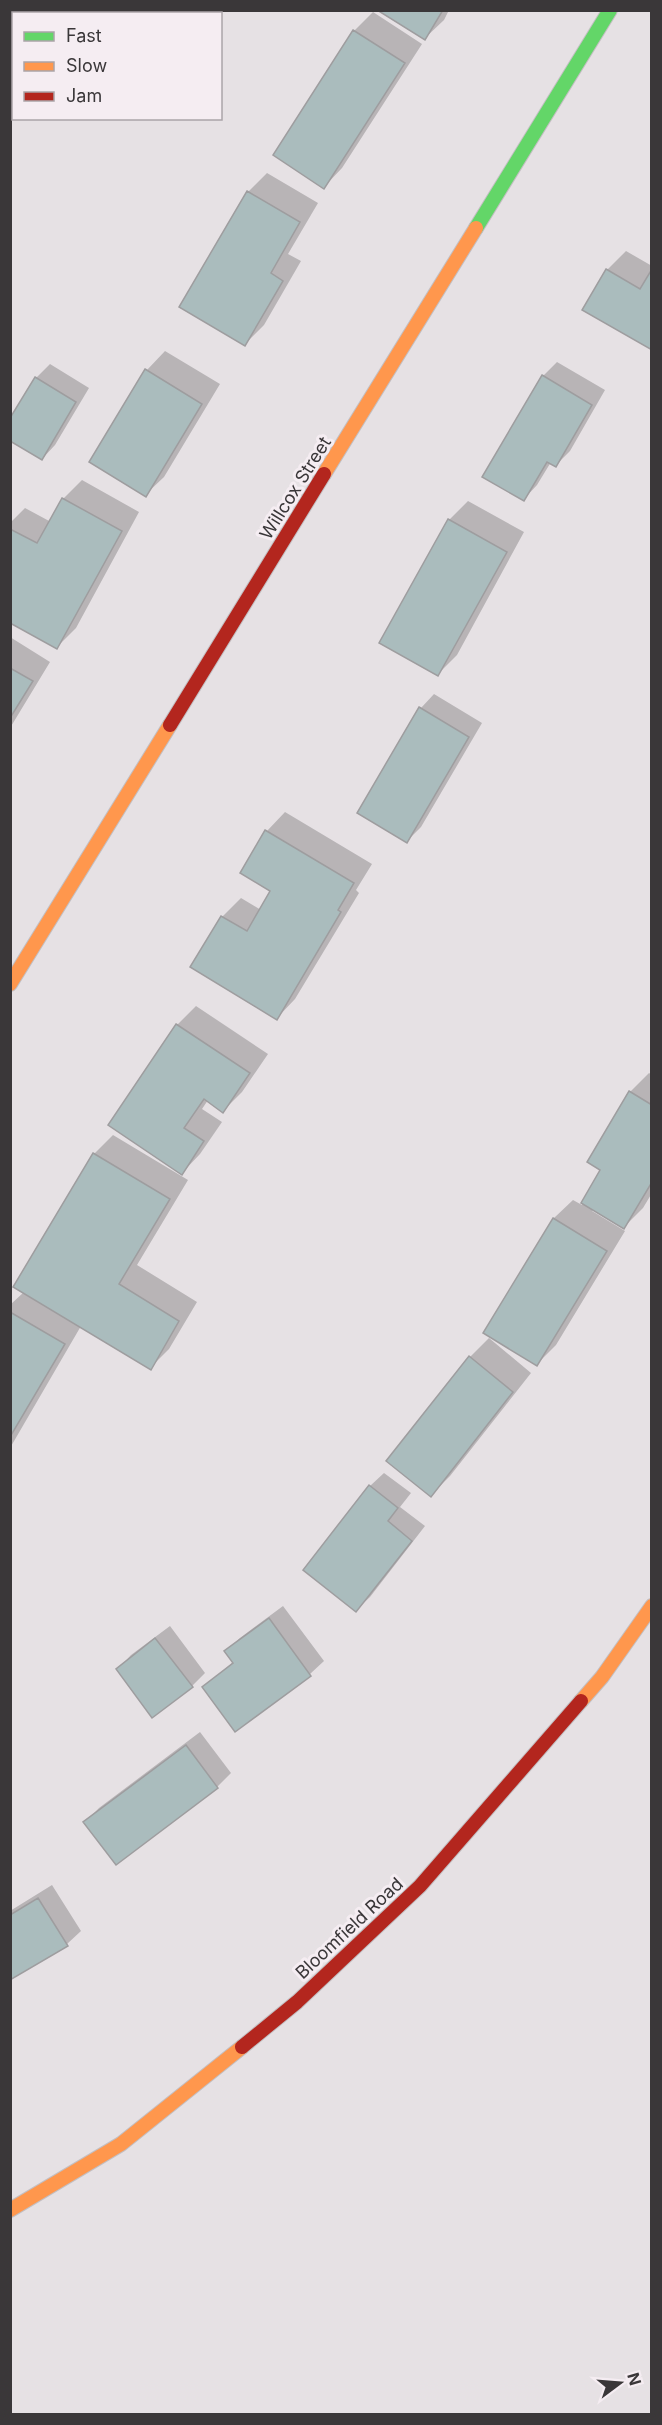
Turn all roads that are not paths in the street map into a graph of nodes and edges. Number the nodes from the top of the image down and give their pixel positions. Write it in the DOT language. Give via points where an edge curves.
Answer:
graph roads {
  1 [pos="610,10"];
  2 [pos="10,984"];
  3 [pos="651,1606"];
  4 [pos="10,2210"];
  1 -- 2 [label="street, Willcox Street"];
  3 -- 4 [label="street, Bloomfield Road" via="602,1677 420,1886 306,1994 121,2145"];
}
